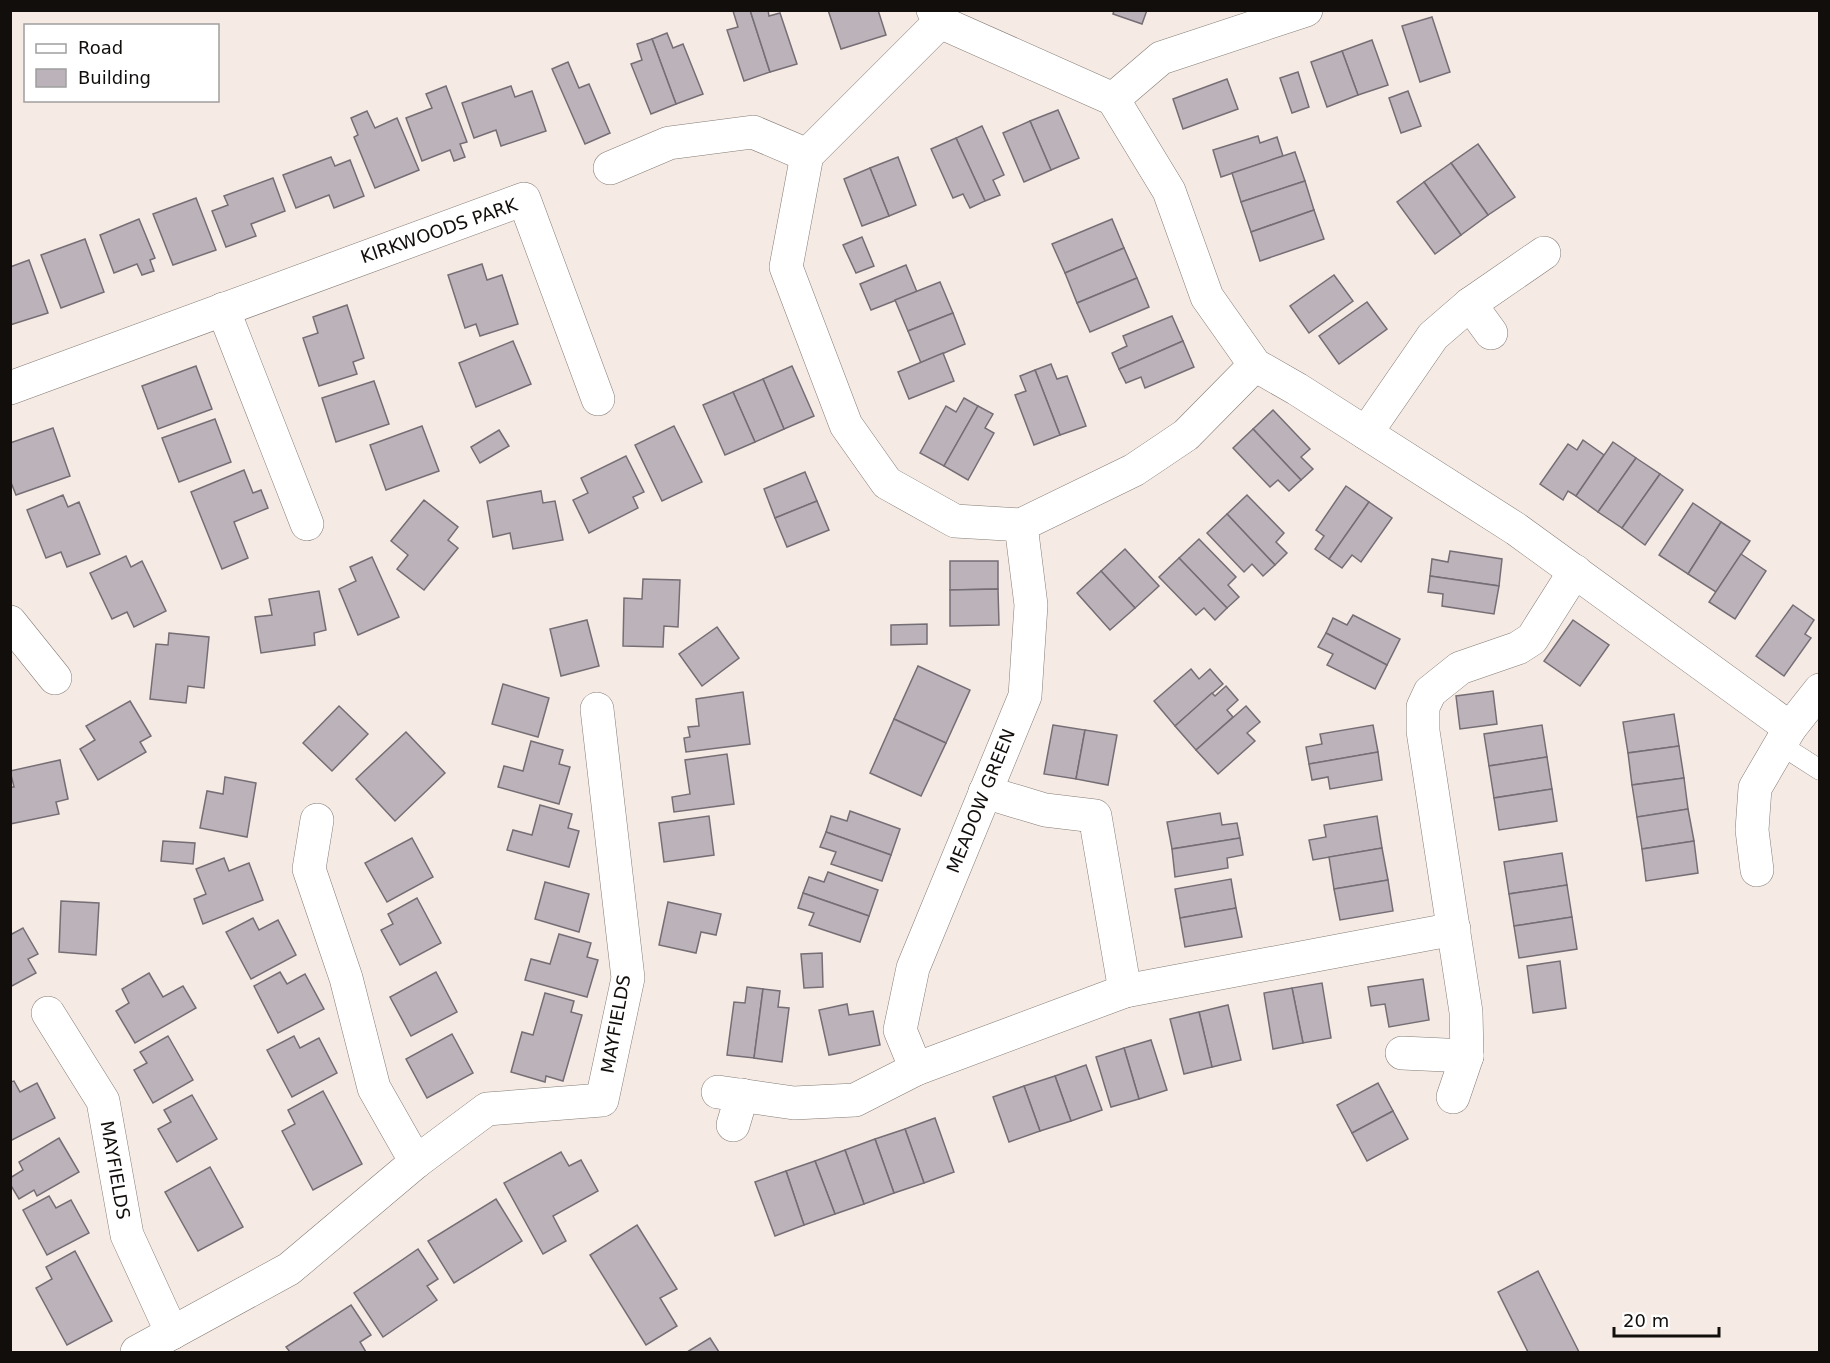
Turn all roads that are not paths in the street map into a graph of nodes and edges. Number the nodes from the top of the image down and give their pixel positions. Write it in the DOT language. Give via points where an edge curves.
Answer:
graph roads {
  1 [pos="1306,10"];
  2 [pos="936,16"];
  3 [pos="1113,99"];
  4 [pos="807,155"];
  5 [pos="610,168"];
  6 [pos="1544,253"];
  7 [pos="1470,304"];
  8 [pos="223,309"];
  9 [pos="1491,333"];
  10 [pos="1255,365"];
  11 [pos="10,388"];
  12 [pos="598,399"];
  13 [pos="1366,433"];
  14 [pos="307,525"];
  15 [pos="1021,525"];
  16 [pos="1575,571"];
  17 [pos="10,622"];
  18 [pos="55,678"];
  19 [pos="1820,690"];
  20 [pos="597,709"];
  21 [pos="1786,737"];
  22 [pos="1820,770"];
  23 [pos="985,792"];
  24 [pos="317,820"];
  25 [pos="1757,870"];
  26 [pos="1454,929"];
  27 [pos="1125,991"];
  28 [pos="48,1013"];
  29 [pos="1402,1053"];
  30 [pos="1467,1056"];
  31 [pos="916,1069"];
  32 [pos="1453,1096"];
  33 [pos="731,1104"];
  34 [pos="416,1162"];
  35 [pos="172,1334"];
  36 [pos="137,1353"];
  1 -- 3 [label="street" via="1161,58"];
  2 -- 3 [label="street"];
  2 -- 4 [label="street"];
  3 -- 10 [label="street" via="1168,191 1207,297"];
  4 -- 5 [label="street" via="753,132 669,143"];
  4 -- 15 [label="street" via="786,267 846,425 887,483 955,521"];
  6 -- 7 [label="street"];
  7 -- 9 [label="street"];
  7 -- 13 [label="street" via="1433,336"];
  8 -- 11 [label="street, KIRKWOODS PARK"];
  8 -- 12 [label="street, KIRKWOODS PARK" via="524,199"];
  8 -- 14 [label="street"];
  10 -- 13 [label="street"];
  10 -- 15 [label="street" via="1186,435 1134,470"];
  13 -- 16 [label="street"];
  15 -- 23 [label="street, MEADOW GREEN" via="1031,605 1025,696"];
  16 -- 21 [label="street"];
  16 -- 26 [label="street" via="1532,639 1518,648 1460,668 1431,692 1423,707 1423,731"];
  17 -- 18 [label="street"];
  19 -- 21 [label="street"];
  20 -- 34 [label="street, MAYFIELDS" via="628,978 602,1100 487,1109"];
  21 -- 22 [label="lane"];
  21 -- 25 [label="street" via="1755,788 1752,830"];
  23 -- 27 [label="street" via="1045,810 1095,816"];
  23 -- 31 [label="street, MEADOW GREEN" via="913,968 900,1030"];
  24 -- 34 [label="street" via="309,869 346,978 374,1088"];
  26 -- 27 [label="street"];
  26 -- 30 [label="street" via="1466,1012"];
  27 -- 31 [label="street"];
  28 -- 35 [label="street, MAYFIELDS" via="103,1101 127,1235"];
  29 -- 30 [label="street"];
  30 -- 32 [label="street"];
  31 -- 33 [label="street" via="855,1100"];
  34 -- 35 [label="street, MAYFIELDS" via="289,1269"];
  35 -- 36 [label="street, MAYFIELDS"];
}
